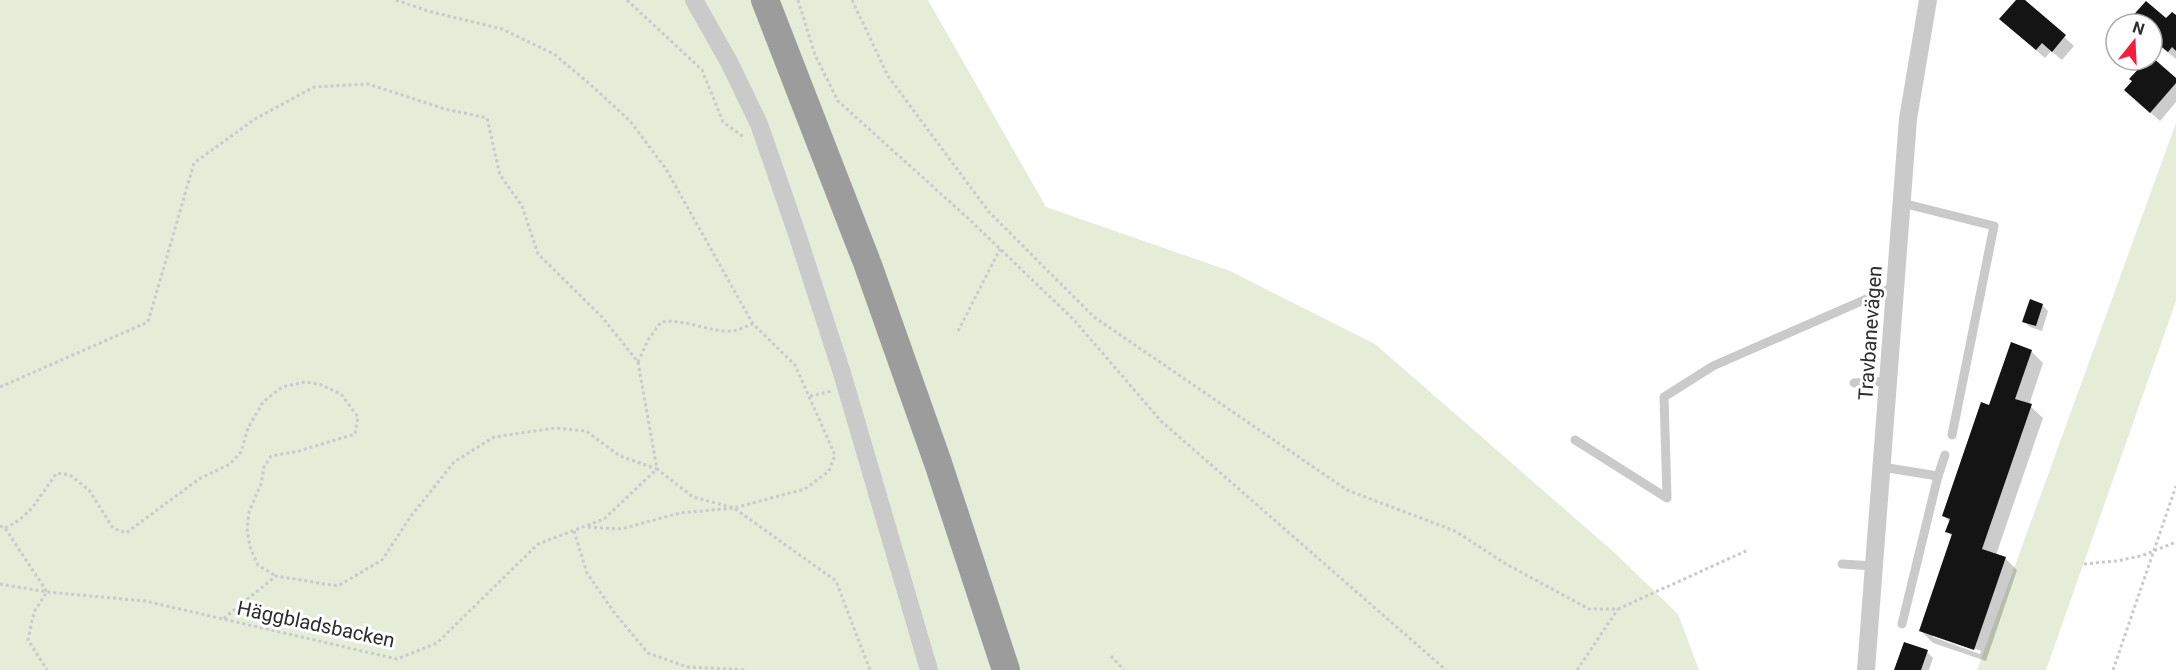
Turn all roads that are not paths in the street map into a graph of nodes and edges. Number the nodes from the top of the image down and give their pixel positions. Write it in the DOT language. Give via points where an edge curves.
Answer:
graph roads {
  1 [pos="694,0"];
  2 [pos="765,0"];
  3 [pos="783,0"];
  4 [pos="1928,0"];
  5 [pos="1902,202"];
  6 [pos="1896,286"];
  7 [pos="1888,381"];
  8 [pos="1854,382"];
  9 [pos="1952,435"];
  10 [pos="1575,440"];
  11 [pos="1945,455"];
  12 [pos="1882,467"];
  13 [pos="1938,476"];
  14 [pos="1842,564"];
  15 [pos="1874,566"];
  16 [pos="1902,624"];
  17 [pos="928,670"];
  18 [pos="1006,670"];
  19 [pos="1022,670"];
  20 [pos="1866,670"];
  1 -- 17 [label="street" via="759,124 846,388"];
  2 -- 18 [label="highway" via="868,265"];
  3 -- 19 [label="highway" via="912,343"];
  4 -- 5 [label="street, Travbanevägen" via="1908,119"];
  5 -- 6 [label="street, Travbanevägen"];
  5 -- 9 [label="lane" via="1994,226"];
  6 -- 7 [label="street, Travbanevägen"];
  6 -- 10 [label="lane" via="1713,366 1664,397 1667,498"];
  7 -- 8 [label="lane"];
  7 -- 12 [label="street, Travbanevägen"];
  11 -- 13 [label="lane"];
  12 -- 13 [label="lane"];
  12 -- 15 [label="street, Travbanevägen"];
  13 -- 16 [label="lane"];
  14 -- 15 [label="lane"];
  15 -- 20 [label="street, Travbanevägen"];
}
